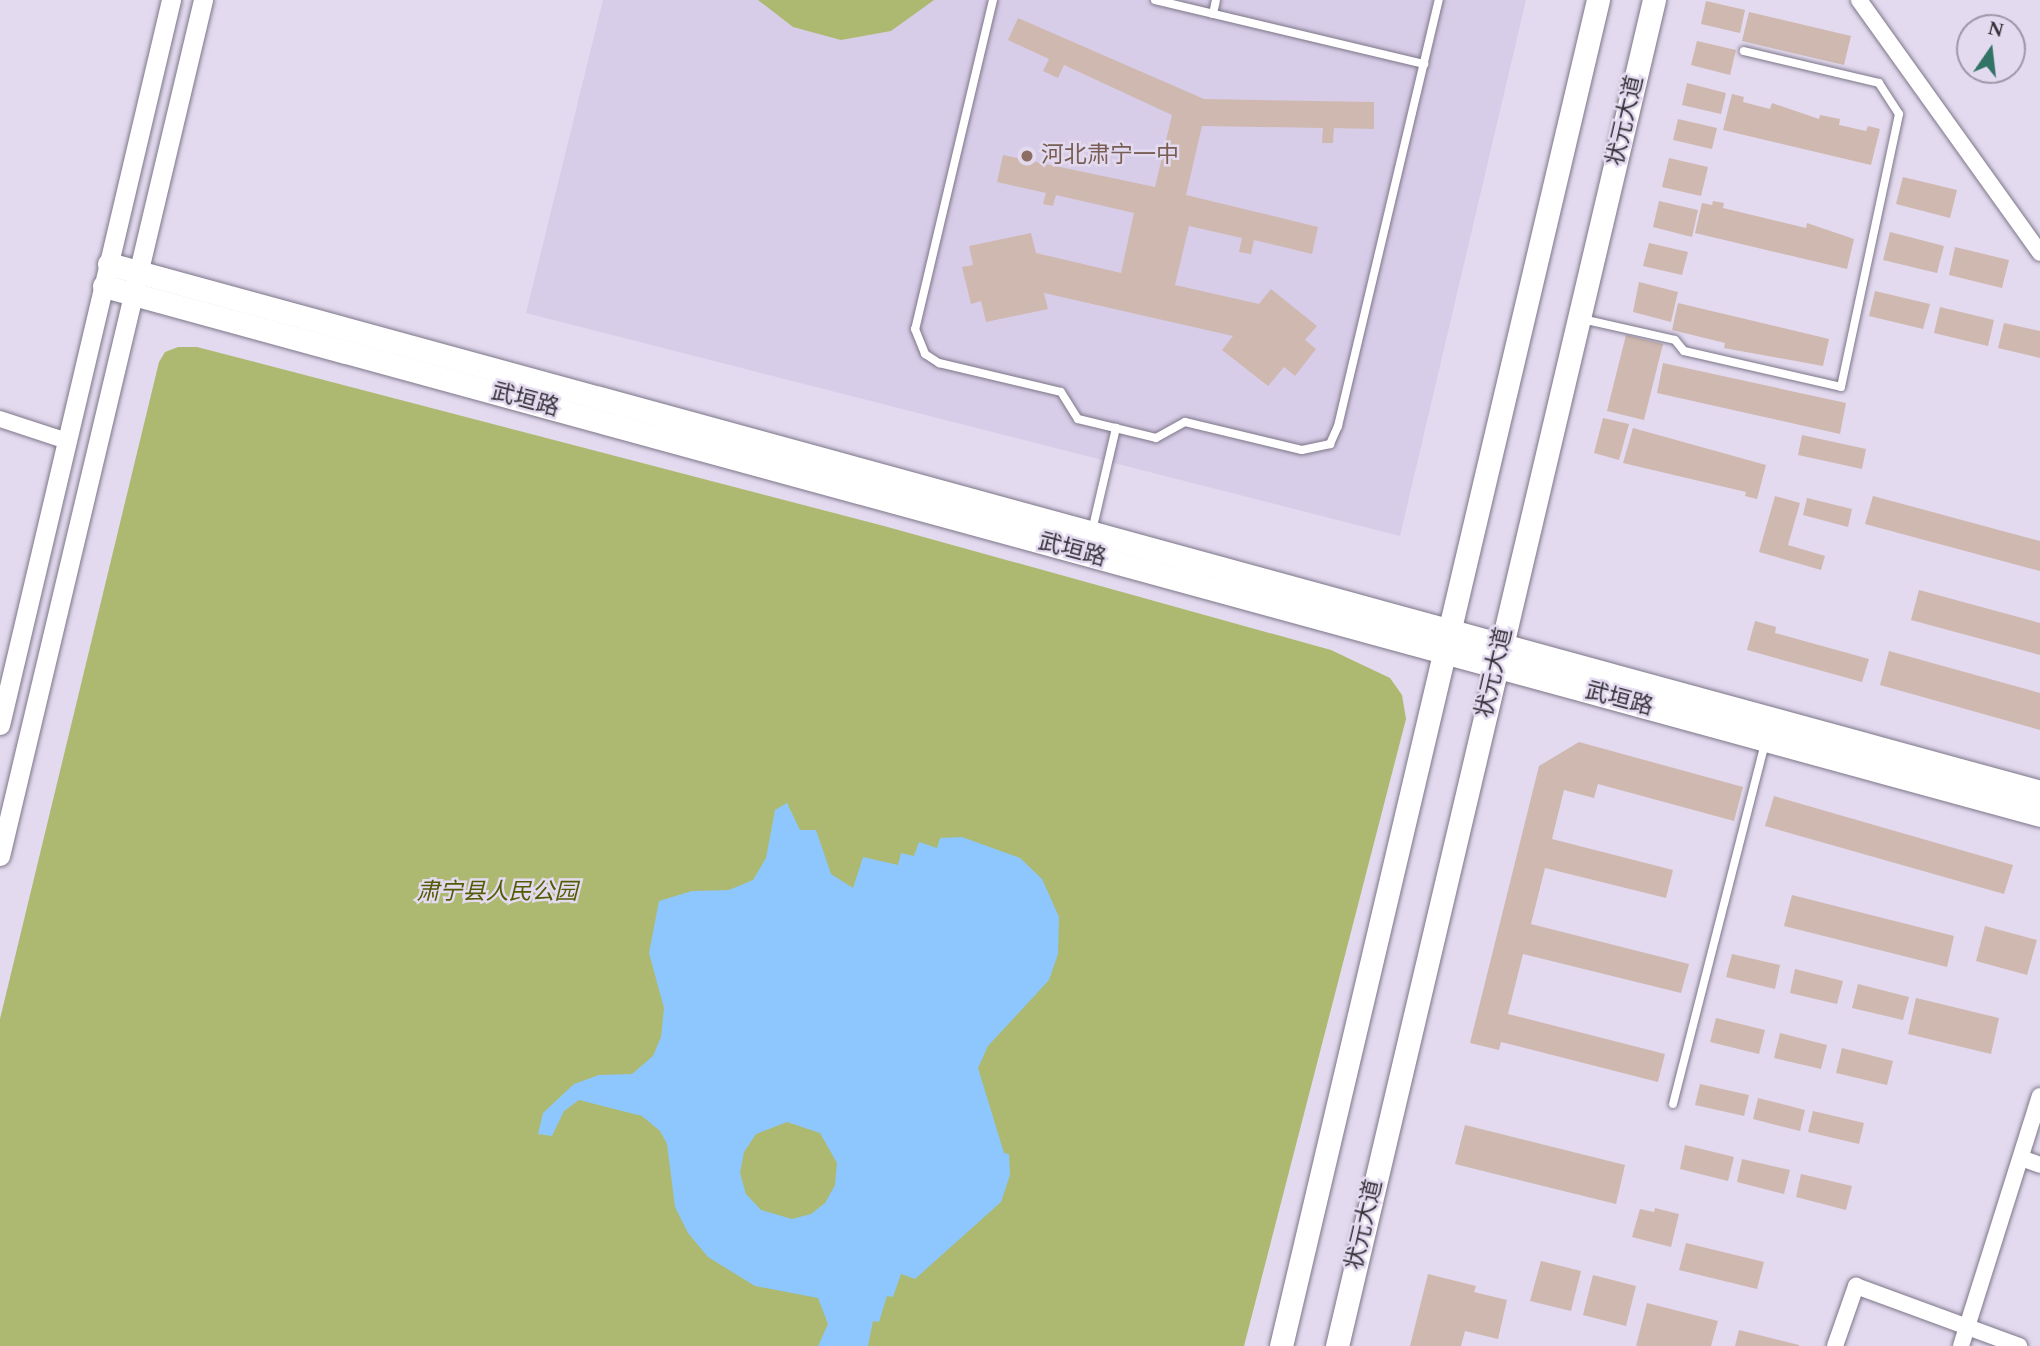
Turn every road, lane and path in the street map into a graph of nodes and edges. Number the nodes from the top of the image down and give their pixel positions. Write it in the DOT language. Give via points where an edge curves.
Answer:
graph roads {
  1 [pos="171,0"];
  2 [pos="203,0"];
  3 [pos="993,0"];
  4 [pos="1155,0"];
  5 [pos="1216,0"];
  6 [pos="1439,0"];
  7 [pos="1598,0"];
  8 [pos="1654,0"];
  9 [pos="1859,0"];
  10 [pos="1213,14"];
  11 [pos="1744,51"];
  12 [pos="1424,64"];
  13 [pos="2040,253"];
  14 [pos="106,275"];
  15 [pos="136,283"];
  16 [pos="1579,318"];
  17 [pos="0,419"];
  18 [pos="1116,428"];
  19 [pos="67,441"];
  20 [pos="1092,532"];
  21 [pos="1447,641"];
  22 [pos="1499,656"];
  23 [pos="0,725"];
  24 [pos="1766,740"];
  25 [pos="2040,792"];
  26 [pos="2040,815"];
  27 [pos="0,856"];
  28 [pos="2040,1096"];
  29 [pos="1673,1104"];
  30 [pos="2021,1158"];
  31 [pos="2040,1165"];
  32 [pos="1968,1327"];
  33 [pos="1281,1346"];
  34 [pos="1337,1346"];
  35 [pos="1835,1346"];
  36 [pos="1961,1346"];
  37 [pos="2019,1346"];
  1 -- 14 [label="street"];
  2 -- 15 [label="street"];
  3 -- 18 [label="lane" via="915,329 919,345 939,363 1061,393 1078,419"];
  4 -- 10 [label="lane"];
  5 -- 10 [label="lane"];
  6 -- 12 [label="lane"];
  7 -- 21 [label="main road"];
  8 -- 16 [label="main road, 状元大道"];
  9 -- 13 [label="street"];
  10 -- 12 [label="lane"];
  11 -- 16 [label="lane" via="1879,83 1899,114 1841,387 1684,351 1675,340"];
  12 -- 18 [label="lane" via="1330,444 1302,450 1185,422 1156,438"];
  14 -- 15 [label="main road, 武垣路"];
  14 -- 19 [label="street"];
  15 -- 20 [label="main road, 武垣路"];
  15 -- 21 [label="main road, 武垣路"];
  15 -- 27 [label="street"];
  16 -- 22 [label="main road, 状元大道"];
  17 -- 19 [label="street"];
  18 -- 20 [label="lane"];
  19 -- 23 [label="street"];
  20 -- 21 [label="main road, 武垣路"];
  21 -- 22 [label="main road, 武垣路"];
  21 -- 33 [label="main road"];
  22 -- 24 [label="main road, 武垣路"];
  22 -- 25 [label="main road, 武垣路"];
  22 -- 34 [label="main road, 状元大道"];
  24 -- 26 [label="main road, 武垣路"];
  24 -- 29 [label="lane"];
  28 -- 30 [label="street"];
  30 -- 31 [label="street"];
  30 -- 32 [label="street"];
  32 -- 35 [label="street" via="1856,1286"];
  32 -- 36 [label="street"];
  32 -- 37 [label="street"];
}
